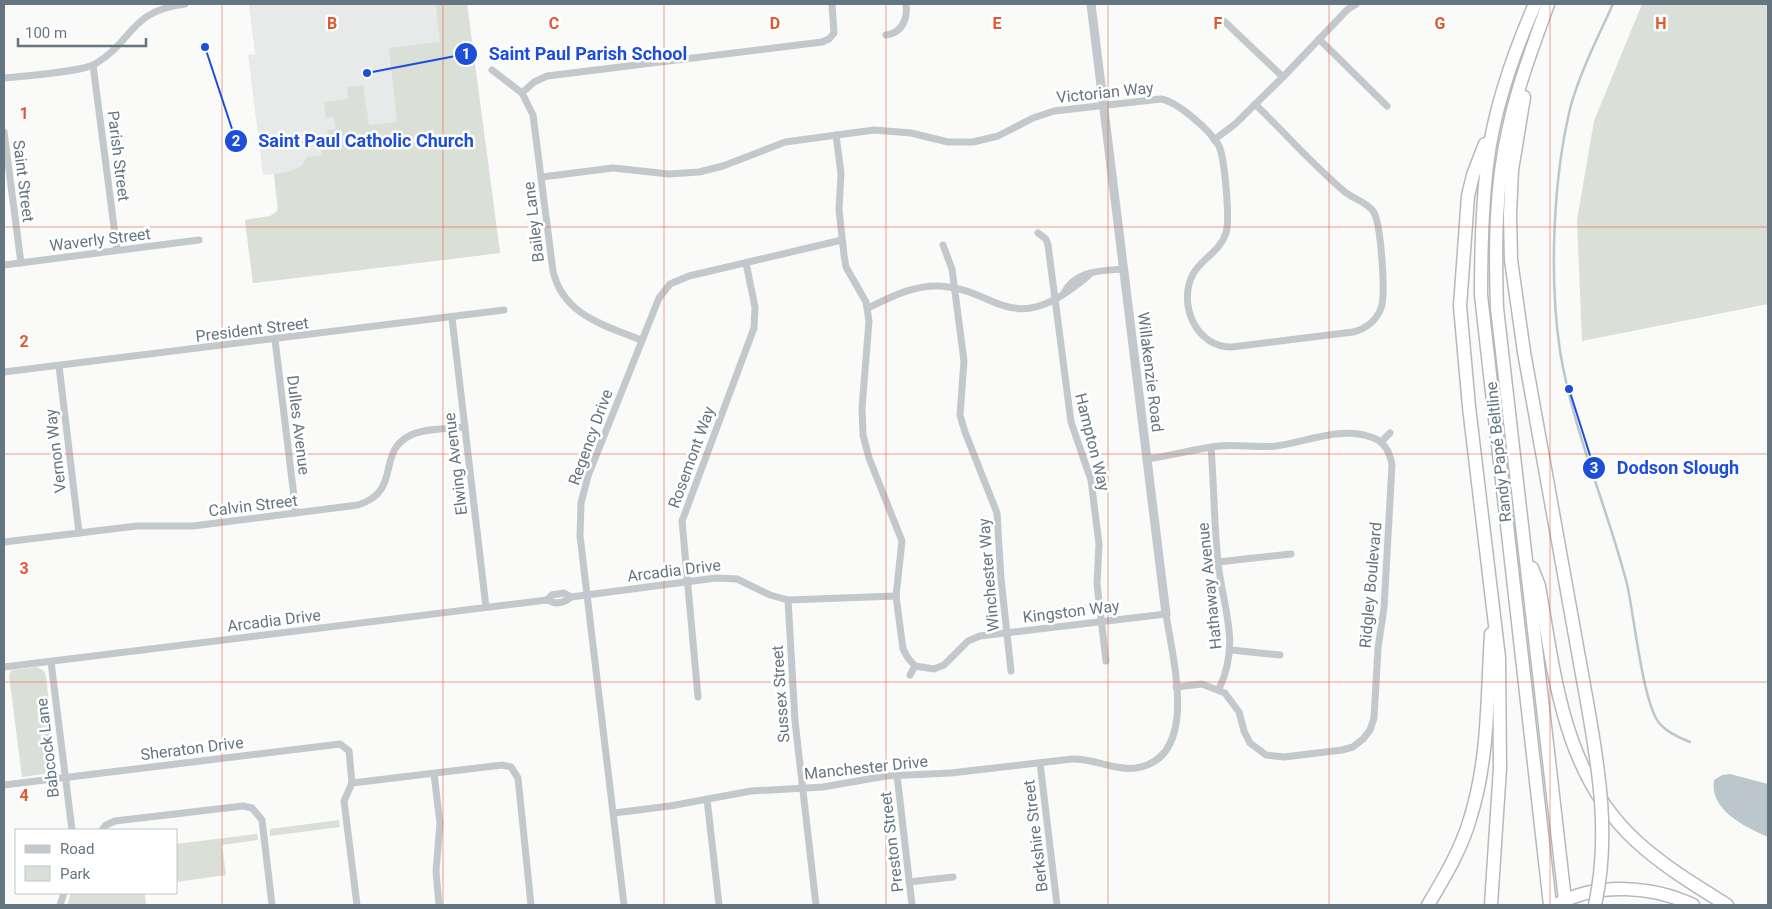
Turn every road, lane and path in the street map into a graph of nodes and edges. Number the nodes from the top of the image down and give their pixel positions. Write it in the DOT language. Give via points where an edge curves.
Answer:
graph roads {
  1 [pos="185,4"];
  2 [pos="832,4"];
  3 [pos="906,4"];
  4 [pos="1090,4"];
  5 [pos="1356,4"];
  6 [pos="1535,4"];
  7 [pos="1548,4"];
  8 [pos="1556,4"];
  9 [pos="1224,21"];
  10 [pos="886,35"];
  11 [pos="1319,39"];
  12 [pos="93,65"];
  13 [pos="492,70"];
  14 [pos="1282,77"];
  15 [pos="4,78"];
  16 [pos="522,93"];
  17 [pos="1103,104"];
  18 [pos="1255,104"];
  19 [pos="1387,106"];
  20 [pos="1494,127"];
  21 [pos="4,132"];
  22 [pos="836,135"];
  23 [pos="1214,140"];
  24 [pos="542,177"];
  25 [pos="1038,233"];
  26 [pos="199,240"];
  27 [pos="842,240"];
  28 [pos="943,246"];
  29 [pos="117,250"];
  30 [pos="746,262"];
  31 [pos="21,263"];
  32 [pos="4,264"];
  33 [pos="1123,269"];
  34 [pos="955,288"];
  35 [pos="1055,300"];
  36 [pos="868,308"];
  37 [pos="504,310"];
  38 [pos="452,318"];
  39 [pos="275,340"];
  40 [pos="641,340"];
  41 [pos="59,366"];
  42 [pos="4,372"];
  43 [pos="465,427"];
  44 [pos="1390,433"];
  45 [pos="1382,442"];
  46 [pos="1211,447"];
  47 [pos="1147,459"];
  48 [pos="296,513"];
  49 [pos="78,533"];
  50 [pos="4,542"];
  51 [pos="1526,550"];
  52 [pos="1291,554"];
  53 [pos="1218,562"];
  54 [pos="686,582"];
  55 [pos="587,595"];
  56 [pos="896,596"];
  57 [pos="788,600"];
  58 [pos="1493,604"];
  59 [pos="486,607"];
  60 [pos="1166,614"];
  61 [pos="1102,621"];
  62 [pos="1007,633"];
  63 [pos="1231,650"];
  64 [pos="1280,655"];
  65 [pos="1106,661"];
  66 [pos="51,662"];
  67 [pos="915,666"];
  68 [pos="4,667"];
  69 [pos="1011,672"];
  70 [pos="910,675"];
  71 [pos="1176,687"];
  72 [pos="1219,690"];
  73 [pos="698,697"];
  74 [pos="1171,743"];
  75 [pos="1040,762"];
  76 [pos="434,774"];
  77 [pos="897,775"];
  78 [pos="64,777"];
  79 [pos="352,784"];
  80 [pos="4,785"];
  81 [pos="802,788"];
  82 [pos="707,799"];
  83 [pos="614,812"];
  84 [pos="104,828"];
  85 [pos="72,829"];
  86 [pos="953,877"];
  87 [pos="909,882"];
  88 [pos="1560,903"];
  89 [pos="272,905"];
  90 [pos="357,905"];
  91 [pos="440,905"];
  92 [pos="531,905"];
  93 [pos="624,905"];
  94 [pos="719,905"];
  95 [pos="816,905"];
  96 [pos="912,905"];
  97 [pos="1057,905"];
  98 [pos="1428,905"];
  99 [pos="1491,905"];
  100 [pos="1550,905"];
  101 [pos="1595,905"];
  102 [pos="1693,905"];
  103 [pos="1727,905"];
  1 -- 12 [label="street" via="167,7 142,18 114,49"];
  2 -- 16 [label="street" via="835,36 822,42 547,76"];
  3 -- 10 [label="street" via="903,24"];
  4 -- 17 [label="street, Willakenzie Road"];
  5 -- 11 [label="street"];
  6 -- 20 [label="highway, Randy Papé Beltline"];
  7 -- 51 [label="highway, Randy Papé Beltline" via="1517,91 1508,128 1497,210 1497,308"];
  8 -- 101 [label="highway, bridge" via="1525,92 1517,131 1510,214 1511,260 1524,352 1597,758 1603,816 1602,863"];
  9 -- 14 [label="street"];
  11 -- 14 [label="street"];
  11 -- 19 [label="street"];
  12 -- 15 [label="street"];
  12 -- 29 [label="street, Parish Street"];
  13 -- 16 [label="street, Bailey Lane"];
  14 -- 18 [label="street"];
  16 -- 24 [label="street, Bailey Lane" via="533,115"];
  17 -- 22 [label="street, Victorian Way" via="1046,112 998,136 973,142 948,142 889,130"];
  17 -- 23 [label="street, Victorian Way" via="1155,98 1167,100 1183,109"];
  17 -- 33 [label="street, Willakenzie Road"];
  18 -- 23 [label="street"];
  18 -- 23 [label="street, Victorian Way" via="1345,192 1376,214 1380,230 1383,300 1373,321 1353,332 1232,347 1216,345 1200,334 1191,317 1190,282 1199,267 1219,248 1228,224 1221,154"];
  20 -- 58 [label="highway" via="1481,151 1468,196 1460,306"];
  20 -- 100 [label="highway, Randy Papé Beltline" via="1483,199 1481,296"];
  21 -- 31 [label="street, Saint Street"];
  22 -- 24 [label="street, Victorian Way" via="778,144 732,163 699,172 669,174 613,168"];
  22 -- 27 [label="street"];
  24 -- 40 [label="street, Bailey Lane" via="552,266 559,289 587,318"];
  25 -- 35 [label="street, Hampton Way" via="1048,245"];
  26 -- 29 [label="street, Waverly Street"];
  27 -- 30 [label="street, Regency Drive"];
  27 -- 36 [label="street" via="846,267"];
  28 -- 34 [label="street, Winchester Way" via="951,264"];
  29 -- 31 [label="street, Waverly Street"];
  30 -- 40 [label="street, Regency Drive" via="670,284 659,298"];
  30 -- 54 [label="street, Rosemont Way" via="755,300 754,328 683,513"];
  31 -- 32 [label="street, Waverly Street"];
  33 -- 35 [label="street" via="1081,275 1068,284 1064,293"];
  33 -- 47 [label="street, Willakenzie Road"];
  34 -- 35 [label="street" via="1016,310"];
  34 -- 36 [label="street" via="914,288"];
  34 -- 62 [label="street, Winchester Way" via="965,366 960,414 997,513"];
  35 -- 61 [label="street, Hampton Way" via="1071,422 1091,480 1099,544 1097,580"];
  36 -- 56 [label="street" via="870,332 862,429 868,453 901,537"];
  37 -- 38 [label="street, President Street"];
  38 -- 39 [label="street, President Street"];
  38 -- 43 [label="street, Elwing Avenue"];
  39 -- 41 [label="street, President Street"];
  39 -- 48 [label="street, Dulles Avenue"];
  40 -- 55 [label="street, Regency Drive" via="583,493 580,536"];
  41 -- 42 [label="street, President Street"];
  41 -- 49 [label="street, Vernon Way"];
  43 -- 48 [label="street, Calvin Street" via="418,433 403,440 392,456 380,494 366,503"];
  43 -- 59 [label="street, Elwing Avenue"];
  44 -- 45 [label="street"];
  45 -- 46 [label="street" via="1350,433 1274,446"];
  45 -- 72 [label="street, Ridgley Boulevard" via="1390,454 1393,477 1374,711 1367,735 1342,750 1284,757 1266,755 1250,742 1237,707"];
  46 -- 47 [label="street"];
  46 -- 53 [label="street, Hathaway Avenue"];
  47 -- 60 [label="street, Willakenzie Road"];
  48 -- 49 [label="street, Calvin Street" via="193,526 152,525"];
  49 -- 50 [label="street, Calvin Street"];
  51 -- 88 [label="highway, Randy Papé Beltline"];
  51 -- 103 [label="highway" via="1539,586 1560,706 1571,742 1588,778 1610,812 1634,839 1673,871"];
  52 -- 53 [label="street"];
  53 -- 63 [label="street, Hathaway Avenue" via="1230,624"];
  54 -- 55 [label="street, Arcadia Drive"];
  54 -- 57 [label="street, Arcadia Drive" via="731,578"];
  54 -- 73 [label="street, Rosemont Way"];
  55 -- 59 [label="street, Arcadia Drive" via="571,597 566,602 547,600"];
  55 -- 83 [label="street, Regency Drive"];
  56 -- 57 [label="street, Arcadia Drive"];
  56 -- 67 [label="street" via="903,649"];
  57 -- 81 [label="street, Sussex Street"];
  58 -- 98 [label="highway" via="1488,718 1477,793 1456,855"];
  58 -- 99 [label="highway" via="1502,725"];
  59 -- 66 [label="street, Arcadia Drive"];
  60 -- 61 [label="street, Kingston Way"];
  60 -- 71 [label="street, Willakenzie Road"];
  61 -- 62 [label="street, Kingston Way"];
  61 -- 65 [label="street, Hampton Way"];
  62 -- 67 [label="street, Kingston Way" via="971,639 937,668"];
  62 -- 69 [label="street, Winchester Way"];
  63 -- 64 [label="street"];
  63 -- 72 [label="street, Hathaway Avenue"];
  66 -- 68 [label="street, Arcadia Drive"];
  66 -- 78 [label="street, Babcock Lane"];
  67 -- 70 [label="street"];
  71 -- 72 [label="street" via="1202,684"];
  71 -- 74 [label="street, Willakenzie Road" via="1176,731"];
  74 -- 75 [label="street, Manchester Drive" via="1158,759 1137,768 1088,759"];
  75 -- 77 [label="street, Manchester Drive" via="951,773"];
  75 -- 97 [label="street, Berkshire Street"];
  76 -- 79 [label="street"];
  76 -- 91 [label="street" via="440,823 436,863"];
  76 -- 92 [label="street" via="502,765 514,770 518,778"];
  77 -- 81 [label="street, Manchester Drive"];
  77 -- 87 [label="street, Preston Street"];
  78 -- 79 [label="street, Sheraton Drive" via="340,744 349,751"];
  78 -- 80 [label="street, Sheraton Drive"];
  78 -- 85 [label="street, Babcock Lane"];
  79 -- 90 [label="street" via="344,801"];
  81 -- 82 [label="street, Manchester Drive" via="751,791"];
  81 -- 95 [label="street, Sussex Street"];
  82 -- 83 [label="street, Manchester Drive"];
  82 -- 94 [label="street"];
  83 -- 93 [label="street, Regency Drive"];
  84 -- 89 [label="street" via="115,821 246,806 252,808 262,820"];
  86 -- 87 [label="street"];
  87 -- 96 [label="street, Preston Street"];
  88 -- 102 [label="highway" via="1583,894 1630,890 1657,891"];
}
